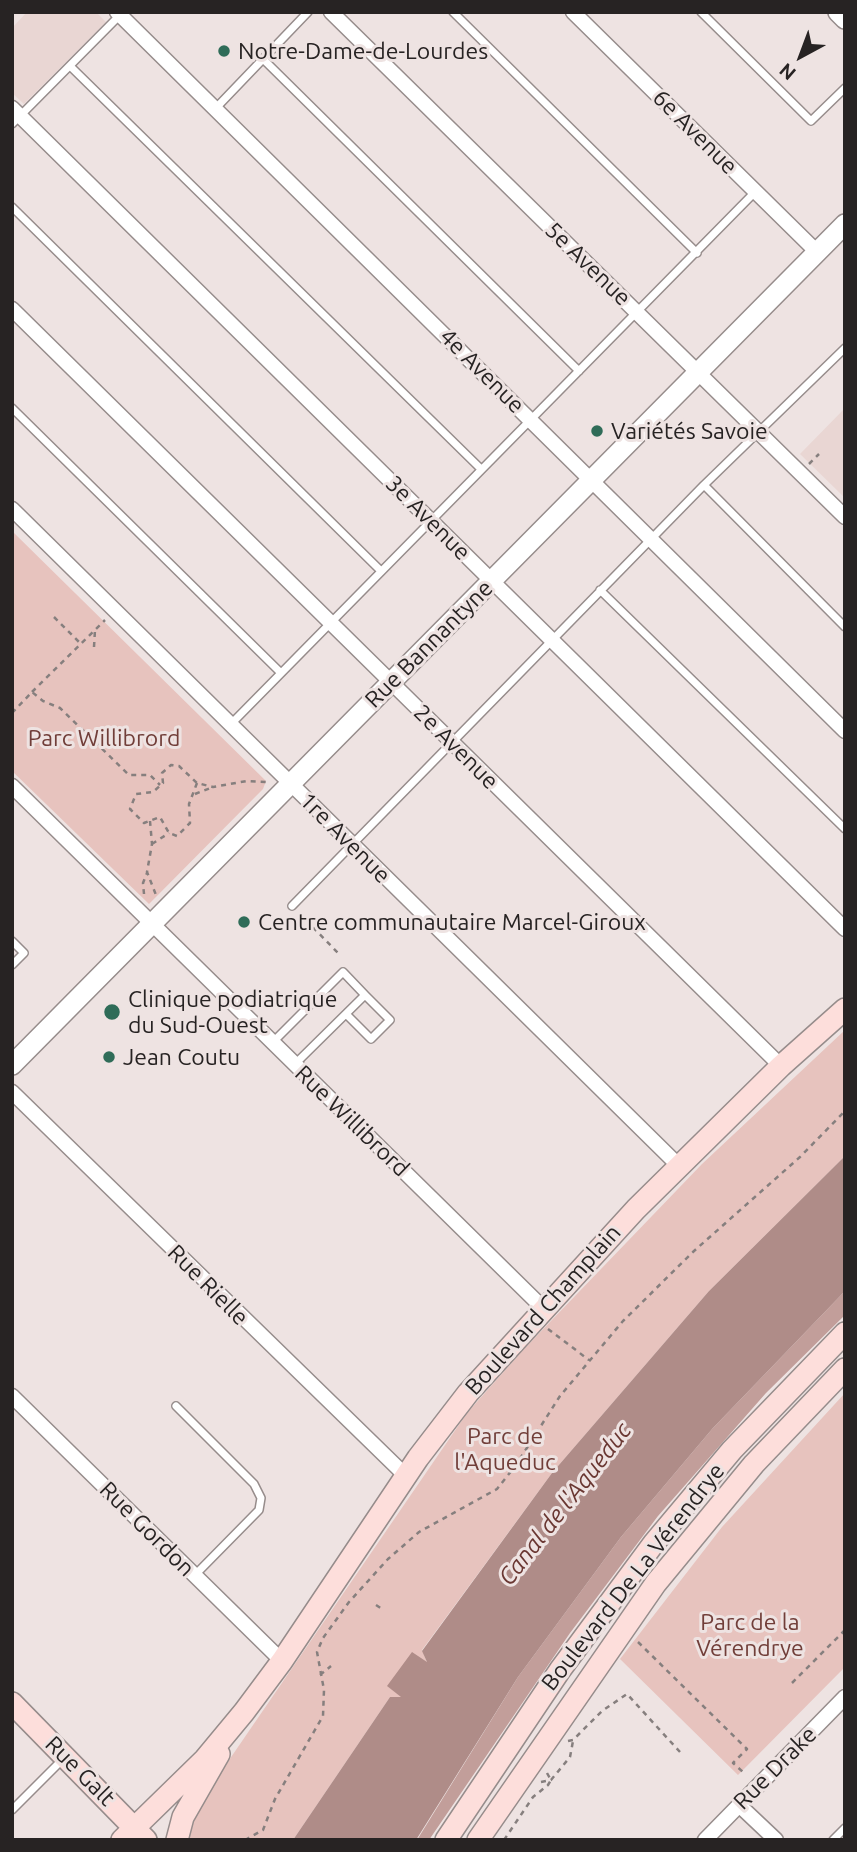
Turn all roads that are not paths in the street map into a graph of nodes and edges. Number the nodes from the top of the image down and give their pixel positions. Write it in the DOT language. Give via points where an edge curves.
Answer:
graph roads {
  1 [pos="308,12"];
  2 [pos="331,12"];
  3 [pos="453,12"];
  4 [pos="573,12"];
  5 [pos="701,12"];
  6 [pos="838,12"];
  7 [pos="119,14"];
  8 [pos="845,19"];
  9 [pos="263,59"];
  10 [pos="70,66"];
  11 [pos="845,88"];
  12 [pos="215,109"];
  13 [pos="15,116"];
  14 [pos="755,192"];
  15 [pos="12,207"];
  16 [pos="845,223"];
  17 [pos="817,252"];
  18 [pos="696,253"];
  19 [pos="12,309"];
  20 [pos="638,313"];
  21 [pos="845,348"];
  22 [pos="579,371"];
  23 [pos="698,372"];
  24 [pos="12,408"];
  25 [pos="530,419"];
  26 [pos="759,432"];
  27 [pos="481,469"];
  28 [pos="592,480"];
  29 [pos="704,485"];
  30 [pos="12,509"];
  31 [pos="845,517"];
  32 [pos="430,520"];
  33 [pos="651,539"];
  34 [pos="381,571"];
  35 [pos="492,580"];
  36 [pos="600,590"];
  37 [pos="330,622"];
  38 [pos="845,627"];
  39 [pos="551,640"];
  40 [pos="281,673"];
  41 [pos="391,682"];
  42 [pos="231,724"];
  43 [pos="845,731"];
  44 [pos="452,743"];
  45 [pos="291,784"];
  46 [pos="12,786"];
  47 [pos="845,829"];
  48 [pos="351,844"];
  49 [pos="292,906"];
  50 [pos="152,924"];
  51 [pos="845,929"];
  52 [pos="12,941"];
  53 [pos="12,965"];
  54 [pos="365,995"];
  55 [pos="845,1009"];
  56 [pos="346,1014"];
  57 [pos="272,1042"];
  58 [pos="295,1064"];
  59 [pos="12,1065"];
  60 [pos="781,1066"];
  61 [pos="12,1092"];
  62 [pos="678,1165"];
  63 [pos="544,1318"];
  64 [pos="845,1333"];
  65 [pos="845,1369"];
  66 [pos="12,1396"];
  67 [pos="176,1406"];
  68 [pos="406,1476"];
  69 [pos="194,1576"];
  70 [pos="282,1661"];
  71 [pos="845,1697"];
  72 [pos="12,1703"];
  73 [pos="234,1724"];
  74 [pos="65,1756"];
  75 [pos="739,1805"];
  76 [pos="12,1810"];
  77 [pos="845,1828"];
  78 [pos="134,1836"];
  79 [pos="450,1838"];
  80 [pos="177,1840"];
  81 [pos="478,1840"];
  82 [pos="705,1840"];
  83 [pos="776,1840"];
  84 [pos="833,1840"];
  1 -- 9 [label="lane"];
  2 -- 20 [label="street, 5e Avenue"];
  3 -- 18 [label="lane"];
  4 -- 14 [label="street, 6e Avenue"];
  5 -- 11 [label="lane" via="811,121"];
  6 -- 8 [label="street"];
  7 -- 10 [label="lane"];
  7 -- 12 [label="street, 4e Avenue"];
  9 -- 12 [label="lane"];
  9 -- 22 [label="lane"];
  10 -- 13 [label="lane"];
  10 -- 27 [label="lane"];
  12 -- 25 [label="street, 4e Avenue"];
  13 -- 32 [label="street, 3e Avenue"];
  14 -- 17 [label="street, 6e Avenue"];
  14 -- 18 [label="lane"];
  15 -- 34 [label="lane"];
  16 -- 17 [label="street, Rue Bannantyne"];
  17 -- 23 [label="street, Rue Bannantyne"];
  18 -- 20 [label="lane"];
  19 -- 37 [label="street, 2e Avenue"];
  20 -- 22 [label="lane"];
  20 -- 23 [label="street, 5e Avenue"];
  21 -- 26 [label="lane"];
  22 -- 25 [label="lane"];
  23 -- 26 [label="street, 5e Avenue"];
  23 -- 28 [label="street, Rue Bannantyne"];
  24 -- 40 [label="lane"];
  25 -- 27 [label="lane"];
  25 -- 28 [label="street, 4e Avenue"];
  26 -- 29 [label="lane"];
  26 -- 31 [label="street, 5e Avenue"];
  27 -- 32 [label="lane"];
  28 -- 33 [label="street, 4e Avenue"];
  28 -- 35 [label="street, Rue Bannantyne"];
  29 -- 33 [label="lane"];
  29 -- 38 [label="lane"];
  30 -- 42 [label="street, 1re Avenue"];
  32 -- 34 [label="lane"];
  32 -- 35 [label="street, 3e Avenue"];
  33 -- 36 [label="lane"];
  33 -- 43 [label="street, 4e Avenue"];
  34 -- 37 [label="lane"];
  35 -- 39 [label="street, 3e Avenue"];
  35 -- 41 [label="street, Rue Bannantyne"];
  36 -- 39 [label="lane"];
  36 -- 47 [label="lane"];
  37 -- 40 [label="lane"];
  37 -- 41 [label="street, 2e Avenue"];
  39 -- 44 [label="lane"];
  39 -- 51 [label="street, 3e Avenue"];
  40 -- 42 [label="lane"];
  41 -- 44 [label="street, 2e Avenue"];
  41 -- 45 [label="street, Rue Bannantyne"];
  42 -- 45 [label="street, 1re Avenue"];
  44 -- 48 [label="lane"];
  44 -- 60 [label="street, 2e Avenue"];
  45 -- 48 [label="street, 1re Avenue"];
  45 -- 50 [label="street, Rue Bannantyne"];
  46 -- 50 [label="street, Rue Willibrord"];
  48 -- 49 [label="lane"];
  48 -- 62 [label="street, 1re Avenue"];
  50 -- 57 [label="street, Rue Willibrord"];
  50 -- 59 [label="street, Rue Bannantyne"];
  52 -- 53 [label="lane" via="24,953"];
  54 -- 56 [label="lane"];
  54 -- 56 [label="lane" via="390,1020 371,1039"];
  54 -- 57 [label="lane" via="343,972"];
  55 -- 60 [label="main road, Boulevard Champlain"];
  56 -- 58 [label="lane"];
  57 -- 58 [label="street, Rue Willibrord"];
  58 -- 63 [label="street, Rue Willibrord"];
  60 -- 62 [label="main road, Boulevard Champlain"];
  61 -- 68 [label="street, Rue Rielle"];
  62 -- 63 [label="main road, Boulevard Champlain"];
  63 -- 68 [label="main road, Boulevard Champlain" via="460,1402"];
  64 -- 79 [label="main road, Boulevard De La Vérendrye" via="757,1423 662,1532 560,1670"];
  65 -- 81 [label="main road, Boulevard De La Vérendrye" via="763,1454 656,1583"];
  66 -- 69 [label="street, Rue Gordon"];
  67 -- 69 [label="lane" via="254,1484 261,1498 259,1510"];
  68 -- 70 [label="main road, Boulevard Champlain"];
  69 -- 70 [label="street, Rue Gordon"];
  70 -- 73 [label="main road, Boulevard Champlain"];
  71 -- 75 [label="street, Rue Drake"];
  72 -- 74 [label="main road, Rue Galt"];
  73 -- 78 [label="main road, Boulevard Champlain"];
  73 -- 80 [label="main road" via="183,1817"];
  74 -- 76 [label="lane"];
  74 -- 78 [label="main road, Rue Galt"];
  75 -- 82 [label="street, Rue Drake"];
  75 -- 83 [label="street"];
  77 -- 84 [label="lane"];
}
